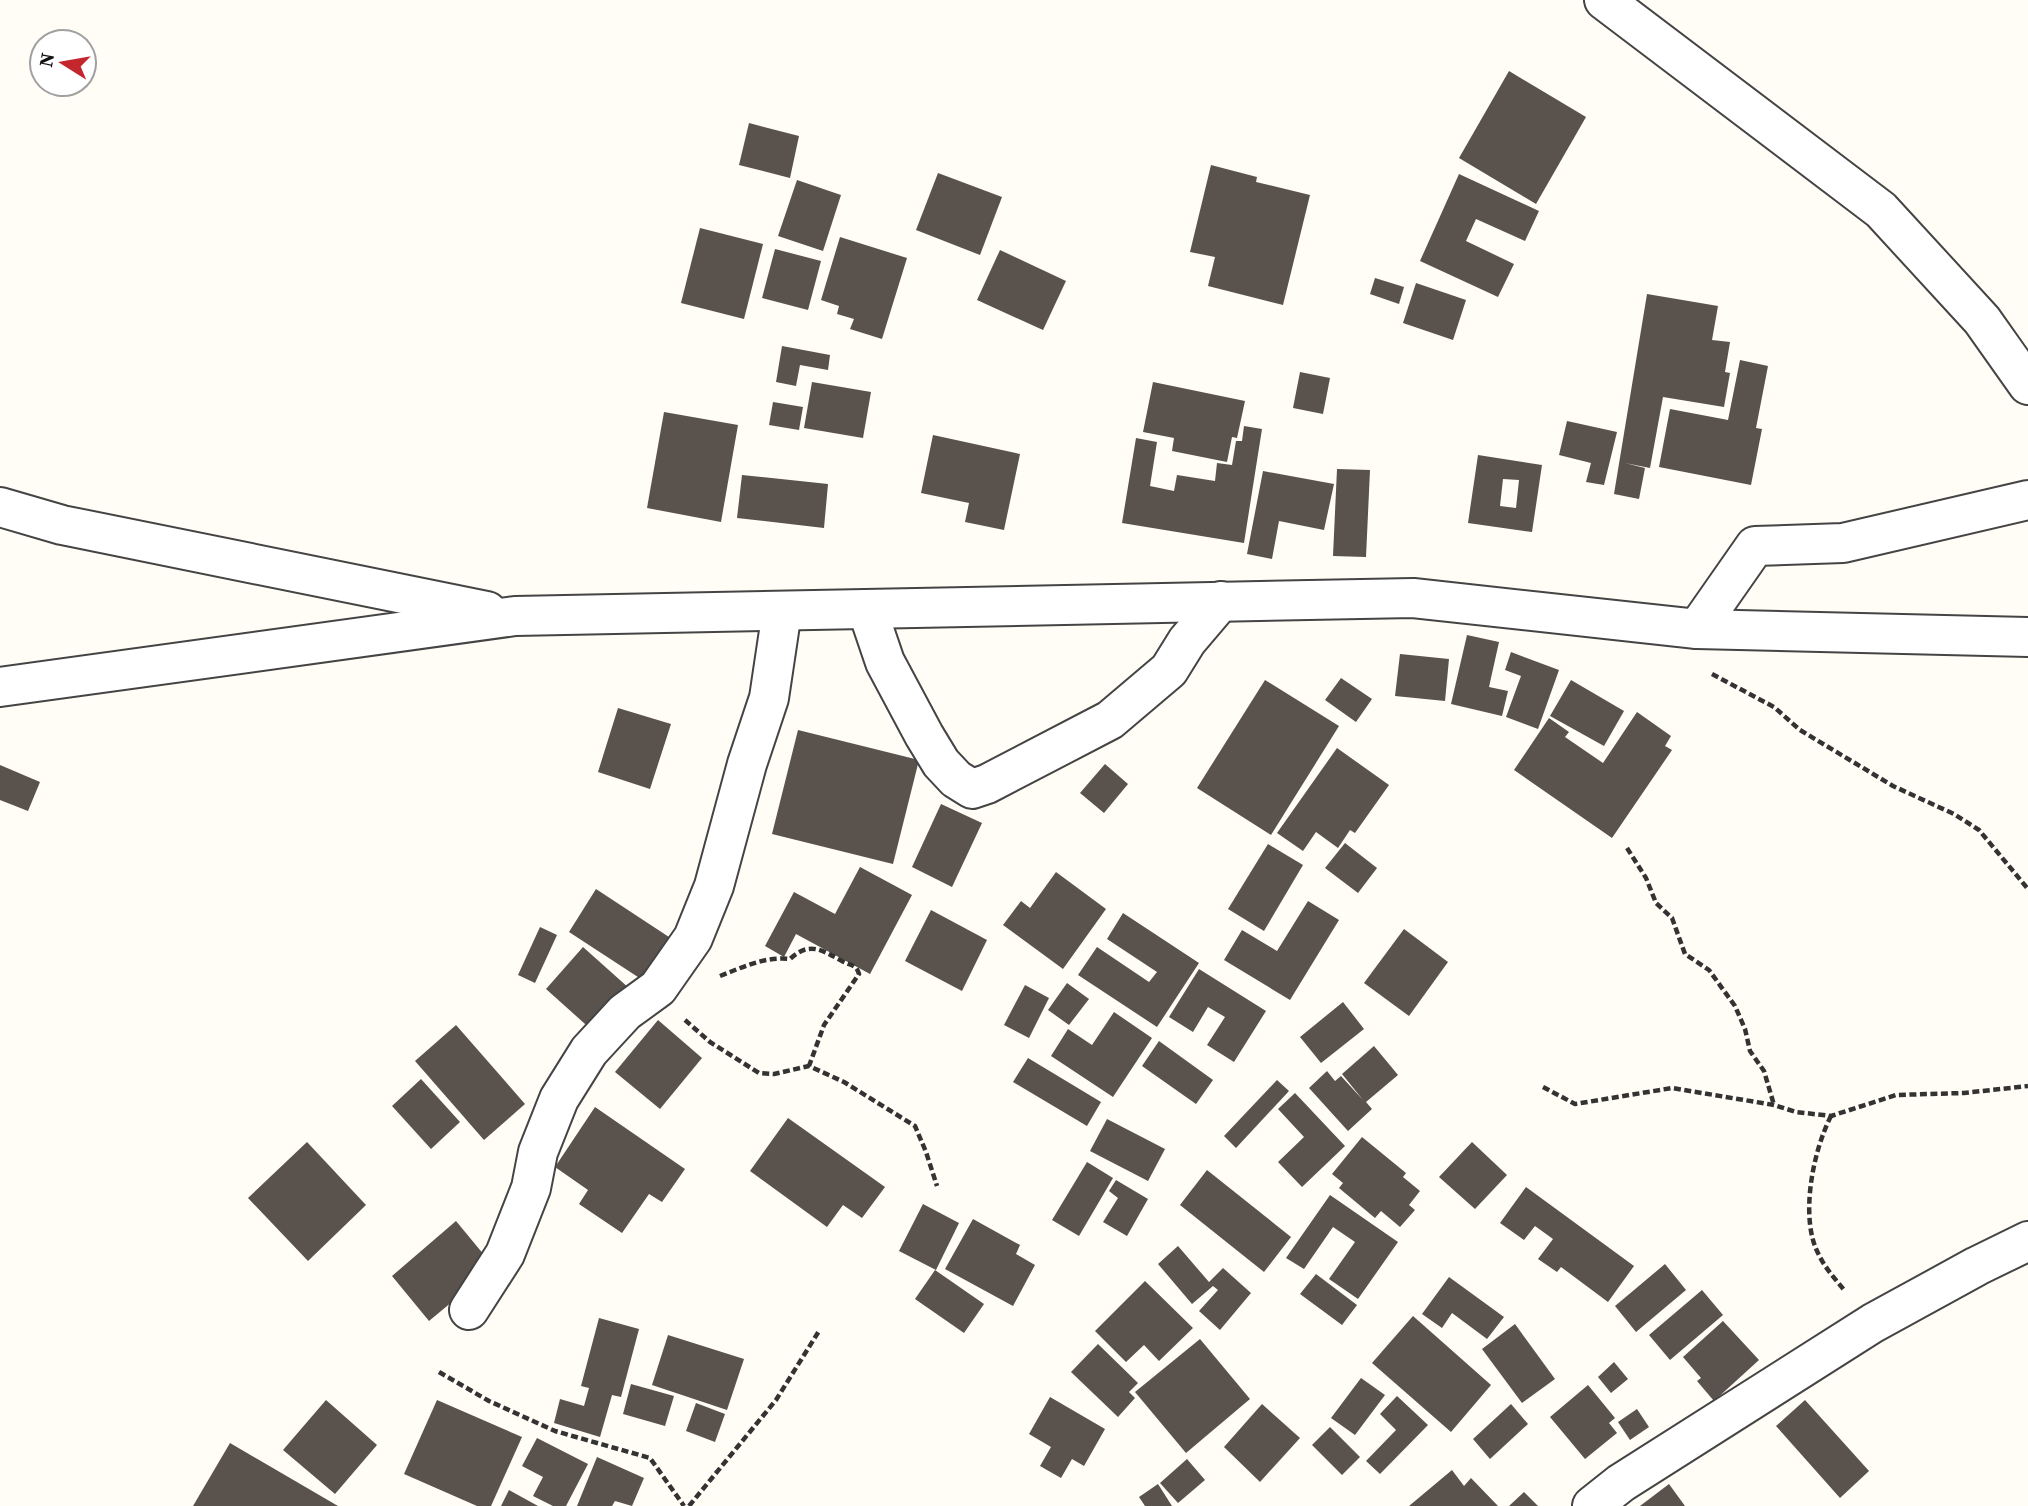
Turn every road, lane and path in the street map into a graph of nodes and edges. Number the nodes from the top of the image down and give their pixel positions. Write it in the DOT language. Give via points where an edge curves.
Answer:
graph roads {
  1 [pos="1604,0"];
  2 [pos="2028,385"];
  3 [pos="2028,500"];
  4 [pos="0,508"];
  5 [pos="1221,601"];
  6 [pos="867,609"];
  7 [pos="782,611"];
  8 [pos="515,616"];
  9 [pos="1698,629"];
  10 [pos="2028,637"];
  11 [pos="1711,674"];
  12 [pos="0,687"];
  13 [pos="1627,848"];
  14 [pos="2028,889"];
  15 [pos="658,988"];
  16 [pos="809,1066"];
  17 [pos="2028,1086"];
  18 [pos="1543,1087"];
  19 [pos="1774,1105"];
  20 [pos="1831,1116"];
  21 [pos="937,1186"];
  22 [pos="2028,1241"];
  23 [pos="469,1310"];
  24 [pos="1874,1323"];
  25 [pos="819,1331"];
  26 [pos="439,1372"];
  27 [pos="686,1506"];
  28 [pos="1592,1506"];
  1 -- 2 [label="street" via="1881,210 1982,320"];
  3 -- 9 [label="street" via="1843,543 1755,546"];
  4 -- 8 [label="street" via="62,525"];
  5 -- 6 [label="street"];
  5 -- 6 [label="street" via="1169,670 1110,720 972,789 941,763 924,735 885,663"];
  5 -- 9 [label="street" via="1413,598"];
  6 -- 7 [label="street"];
  7 -- 8 [label="street"];
  7 -- 15 [label="street" via="769,698 714,886 694,938"];
  8 -- 12 [label="street"];
  9 -- 10 [label="street"];
  11 -- 14 [label="path" via="1774,707 1800,730 1893,786 1979,830"];
  13 -- 19 [label="path" via="1656,902 1672,918 1685,954 1709,970 1735,1006"];
  15 -- 16 [label="path" via="695,1030 759,1073"];
  15 -- 16 [label="path" via="708,980 762,960 790,960 799,951 818,948 855,965 859,974 824,1025"];
  15 -- 23 [label="street" via="625,1012 589,1051 559,1099 505,1254"];
  16 -- 21 [label="path" via="915,1126"];
  17 -- 20 [label="path" via="1896,1096"];
  18 -- 19 [label="path" via="1575,1104 1672,1088"];
  19 -- 20 [label="path"];
  20 -- 24 [label="path" via="1821,1136 1808,1214 1818,1254"];
  22 -- 24 [label="street"];
  24 -- 28 [label="street" via="1621,1483"];
  25 -- 27 [label="path" via="776,1399"];
  26 -- 27 [label="path" via="555,1431 650,1458"];
}
